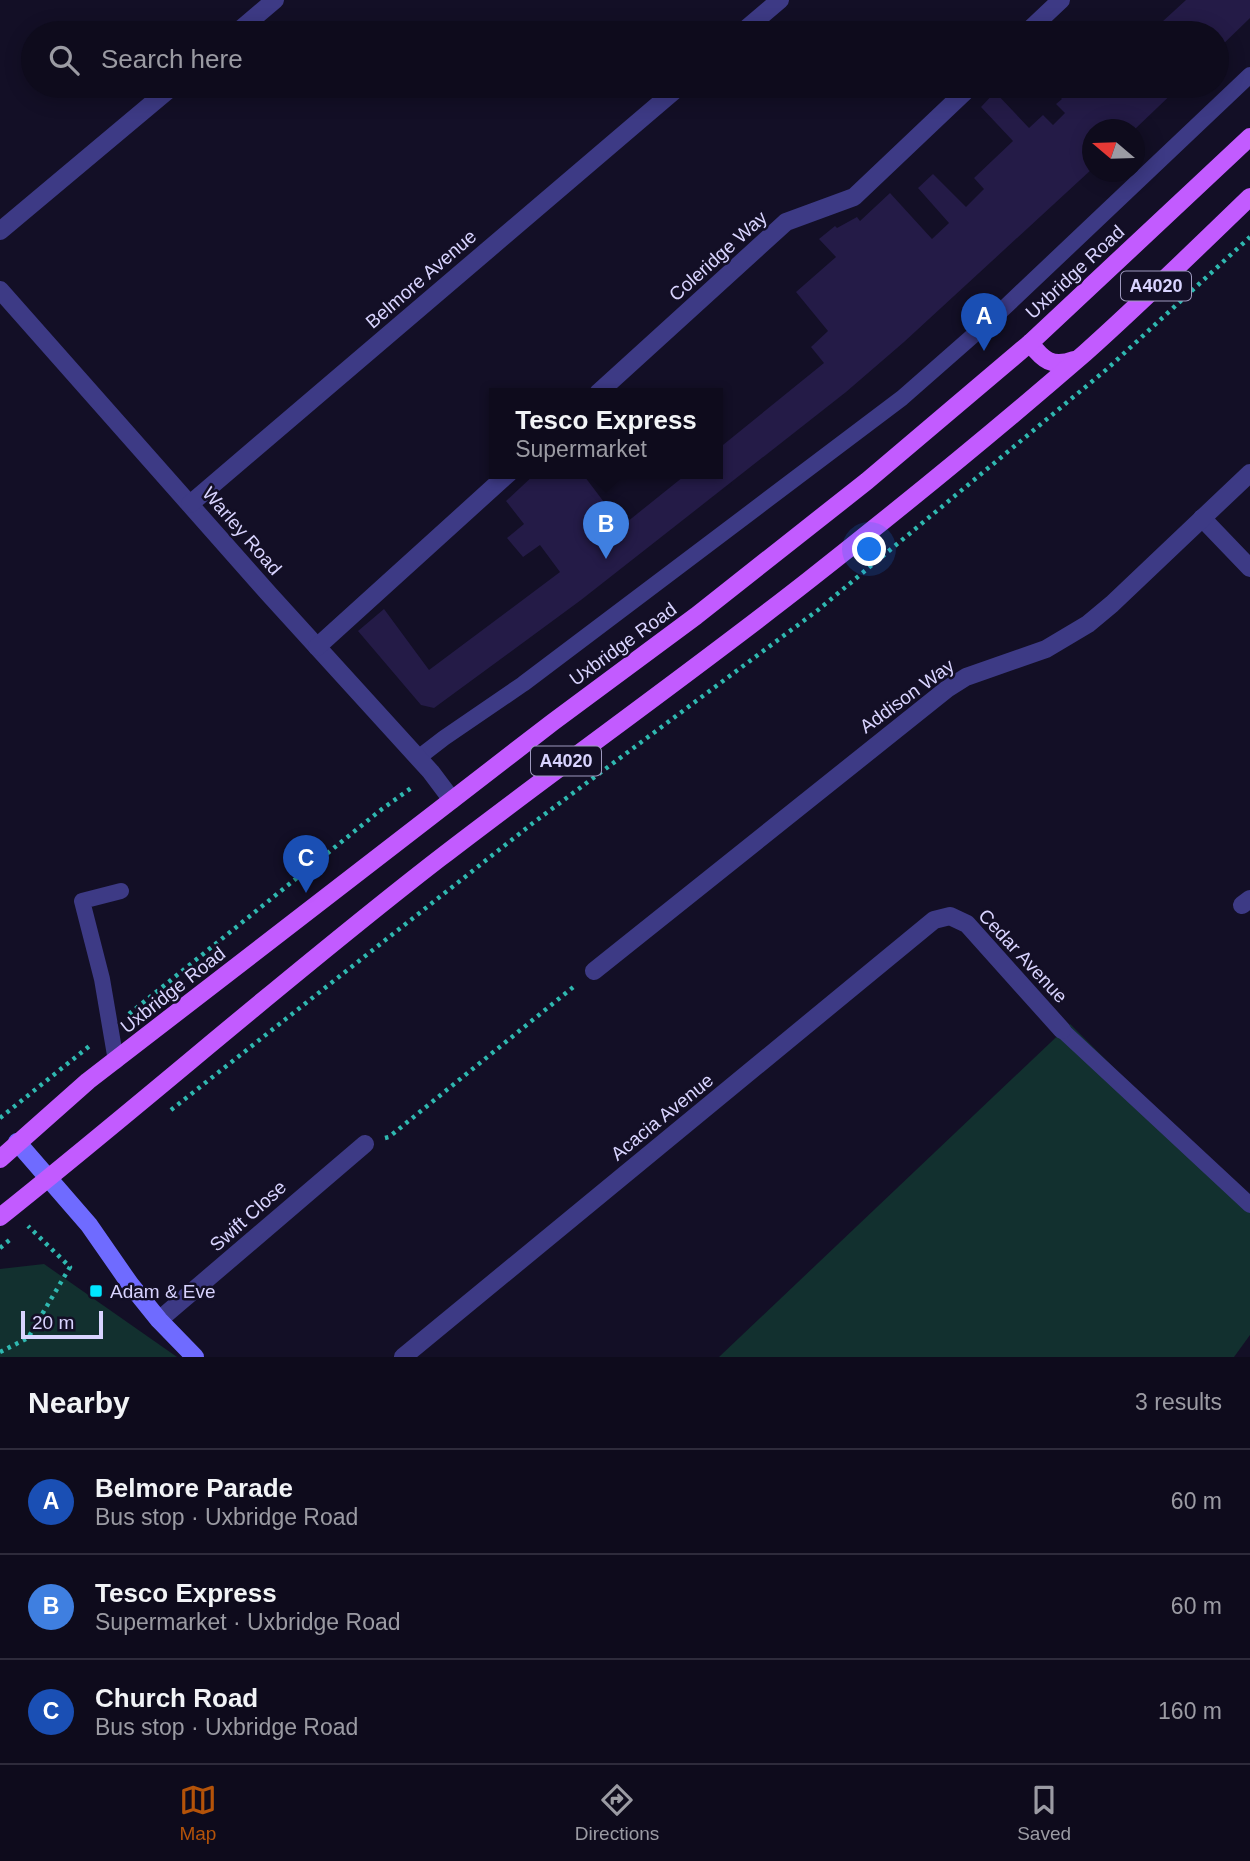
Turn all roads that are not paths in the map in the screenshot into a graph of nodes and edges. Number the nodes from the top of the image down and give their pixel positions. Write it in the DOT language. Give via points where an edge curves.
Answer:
graph roads {
  1 [pos="275,0"];
  2 [pos="780,0"];
  3 [pos="1061,0"];
  4 [pos="250,21"];
  5 [pos="755,21"];
  6 [pos="1039,21"];
  7 [pos="1250,75"];
  8 [pos="1229,95"];
  9 [pos="159,98"];
  10 [pos="666,98"];
  11 [pos="958,98"];
  12 [pos="1226,98"];
  13 [pos="1250,137"];
  14 [pos="1250,197"];
  15 [pos="0,231"];
  16 [pos="0,290"];
  17 [pos="1030,342"];
  18 [pos="1088,350"];
  19 [pos="603,388"];
  20 [pos="1250,473"];
  21 [pos="502,479"];
  22 [pos="190,504"];
  23 [pos="1202,518"];
  24 [pos="1250,568"];
  25 [pos="317,647"];
  26 [pos="418,758"];
  27 [pos="452,800"];
  28 [pos="121,891"];
  29 [pos="950,916"];
  30 [pos="594,971"];
  31 [pos="1062,1030"];
  32 [pos="116,1061"];
  33 [pos="17,1142"];
  34 [pos="365,1144"];
  35 [pos="0,1159"];
  36 [pos="49,1178"];
  37 [pos="1250,1205"];
  38 [pos="0,1217"];
  39 [pos="159,1320"];
  40 [pos="195,1357"];
  41 [pos="404,1357"];
  1 -- 4 [label="street"];
  2 -- 5 [label="street"];
  3 -- 6 [label="street"];
  7 -- 8 [label="lane"];
  9 -- 15 [label="street"];
  10 -- 22 [label="street, Belmore Avenue"];
  11 -- 19 [label="street, Coleridge Way" via="854,197 786,222"];
  12 -- 26 [label="lane" via="902,398"];
  13 -- 17 [label="main road, Uxbridge Road / A4020"];
  14 -- 18 [label="main road, A4020"];
  16 -- 22 [label="street, Warley Road"];
  17 -- 18 [label="main road, A4020" via="1040,356 1054,364"];
  17 -- 27 [label="main road, Uxbridge Road / A4020" via="794,540"];
  18 -- 36 [label="main road, A4020" via="809,580 350,928"];
  20 -- 23 [label="street, Addison Way"];
  21 -- 25 [label="street"];
  22 -- 25 [label="street, Warley Road"];
  23 -- 24 [label="street"];
  23 -- 30 [label="street, Addison Way" via="1087,624 1046,649 966,677 947,689"];
  25 -- 26 [label="street, Warley Road"];
  26 -- 27 [label="street, Warley Road"];
  27 -- 32 [label="main road, Uxbridge Road / A4020"];
  28 -- 32 [label="lane" via="82,901"];
  29 -- 31 [label="street, Cedar Avenue" via="967,924"];
  29 -- 41 [label="street, Acacia Avenue" via="934,920"];
  31 -- 37 [label="lane"];
  32 -- 33 [label="main road, Uxbridge Road / A4020"];
  33 -- 35 [label="main road, Uxbridge Road / A4020"];
  33 -- 36 [label="street"];
  34 -- 39 [label="street, Swift Close"];
  36 -- 38 [label="main road, A4020"];
  36 -- 39 [label="street"];
  39 -- 40 [label="street"];
}
